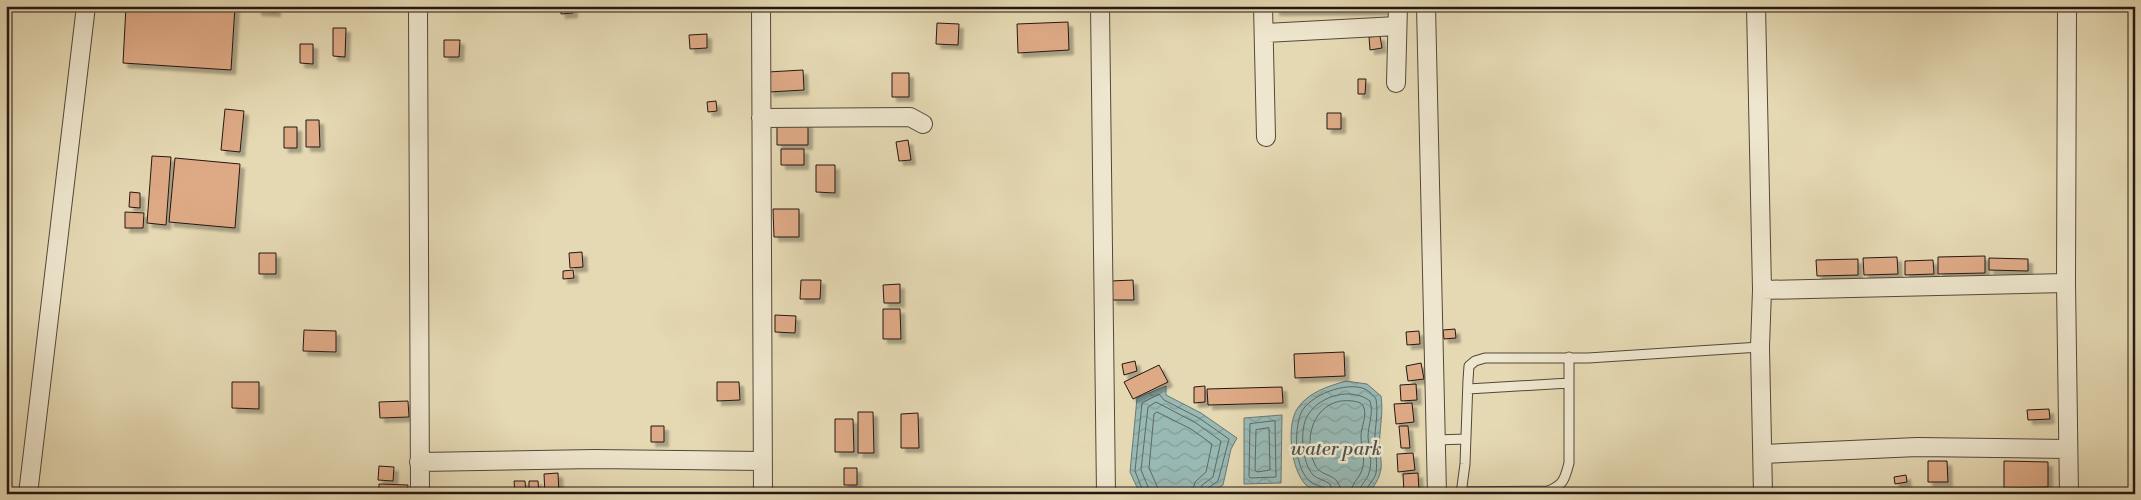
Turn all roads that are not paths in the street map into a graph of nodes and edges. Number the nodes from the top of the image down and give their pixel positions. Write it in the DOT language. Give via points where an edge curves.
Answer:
graph roads {
  1 [pos="86,6"];
  2 [pos="418,6"];
  3 [pos="761,6"];
  4 [pos="1100,6"];
  5 [pos="1263,6"];
  6 [pos="1398,6"];
  7 [pos="1426,6"];
  8 [pos="1756,6"];
  9 [pos="2067,6"];
  10 [pos="1397,26"];
  11 [pos="1264,32"];
  12 [pos="1396,83"];
  13 [pos="762,118"];
  14 [pos="923,124"];
  15 [pos="1266,137"];
  16 [pos="2066,283"];
  17 [pos="1762,290"];
  18 [pos="1760,347"];
  19 [pos="1569,357"];
  20 [pos="1569,383"];
  21 [pos="1468,389"];
  22 [pos="1466,439"];
  23 [pos="1436,440"];
  24 [pos="2068,448"];
  25 [pos="1763,454"];
  26 [pos="763,461"];
  27 [pos="420,462"];
  28 [pos="1461,493"];
  29 [pos="28,494"];
  30 [pos="420,494"];
  31 [pos="763,494"];
  32 [pos="1106,494"];
  33 [pos="1437,494"];
  34 [pos="1763,494"];
  35 [pos="2069,494"];
  1 -- 29 [label="street"];
  2 -- 27 [label="street"];
  3 -- 13 [label="street"];
  4 -- 32 [label="street"];
  5 -- 11 [label="street"];
  6 -- 10 [label="street"];
  7 -- 23 [label="street"];
  8 -- 17 [label="street"];
  9 -- 16 [label="street"];
  10 -- 11 [label="street"];
  10 -- 12 [label="street"];
  11 -- 15 [label="street"];
  13 -- 14 [label="street" via="910,117"];
  13 -- 26 [label="street"];
  16 -- 17 [label="street"];
  16 -- 24 [label="street"];
  17 -- 18 [label="street"];
  18 -- 19 [label="lane"];
  18 -- 25 [label="street"];
  19 -- 20 [label="lane"];
  19 -- 21 [label="lane" via="1485,358 1475,361 1469,366"];
  20 -- 21 [label="lane"];
  20 -- 28 [label="lane" via="1568,463 1565,480 1559,487 1548,491"];
  21 -- 22 [label="lane"];
  22 -- 23 [label="lane"];
  22 -- 28 [label="lane"];
  23 -- 33 [label="street"];
  24 -- 25 [label="street" via="1917,448"];
  24 -- 35 [label="street"];
  25 -- 34 [label="street"];
  26 -- 27 [label="street"];
  26 -- 31 [label="street"];
  27 -- 30 [label="street"];
}
